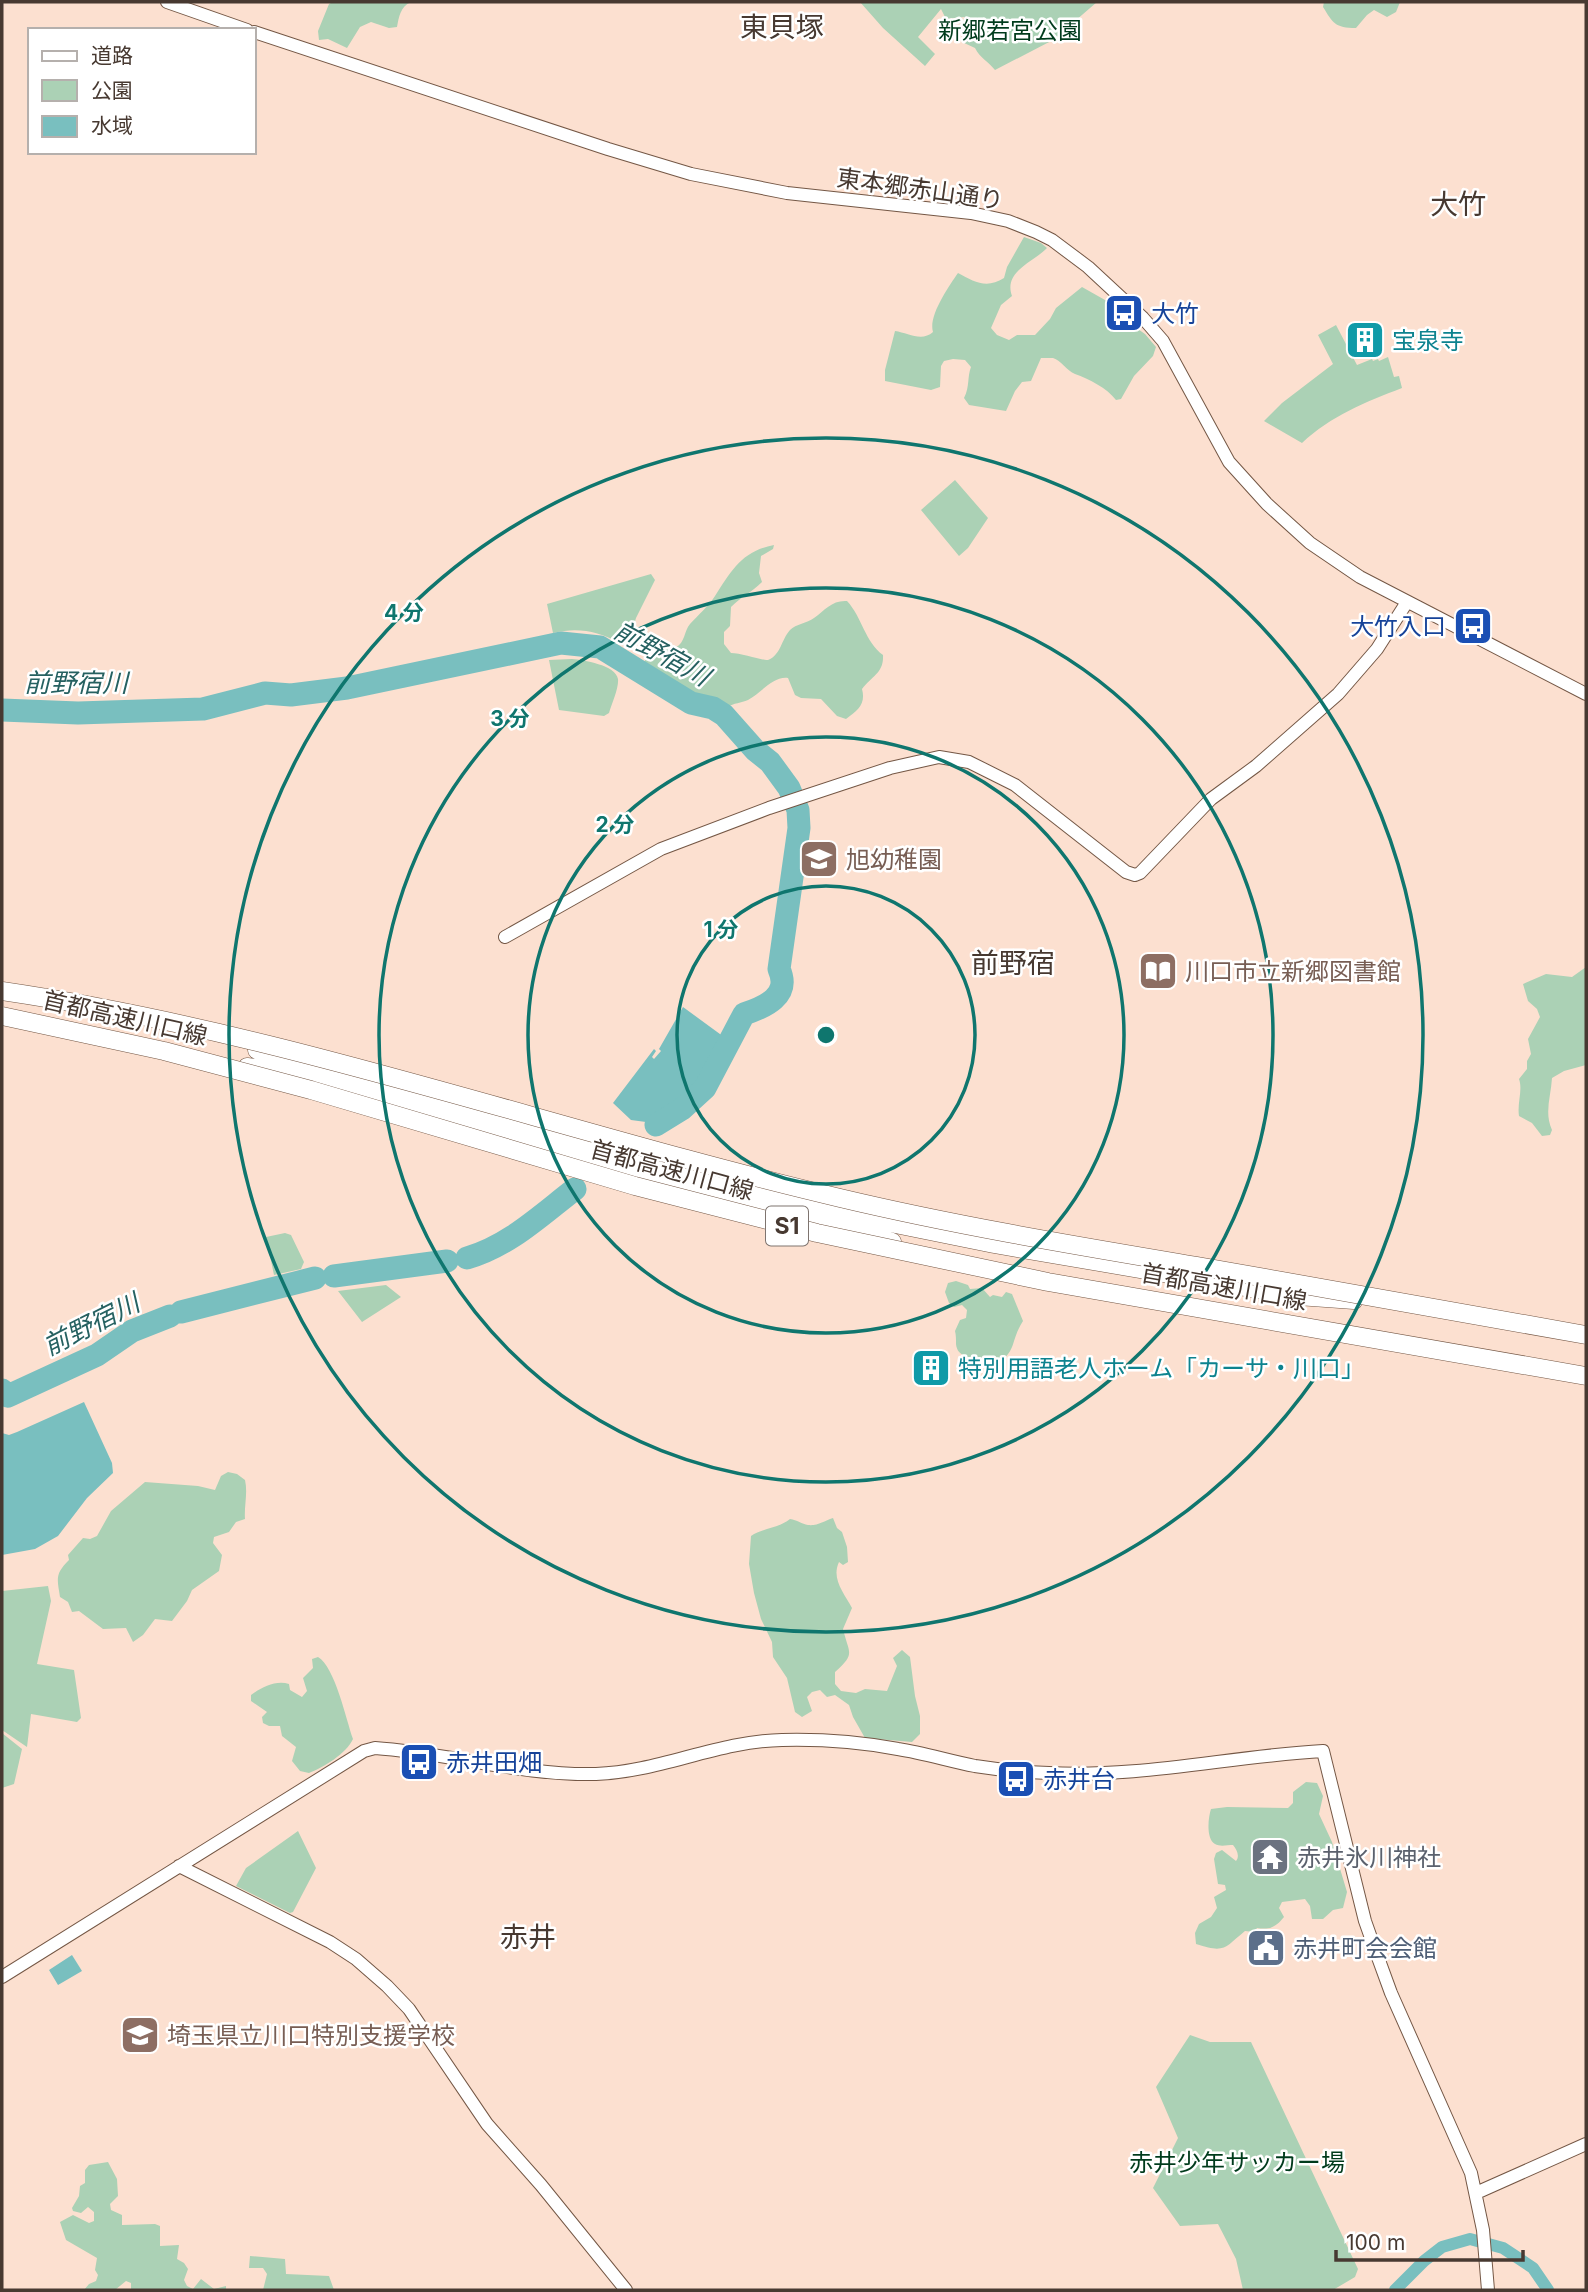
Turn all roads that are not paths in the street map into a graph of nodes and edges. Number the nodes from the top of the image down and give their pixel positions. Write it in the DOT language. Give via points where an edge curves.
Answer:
graph roads {
  1 [pos="167,2"];
  2 [pos="241,28"];
  3 [pos="256,33"];
  4 [pos="1407,602"];
  5 [pos="1586,694"];
  6 [pos="505,937"];
  7 [pos="2,991"];
  8 [pos="2,1016"];
  9 [pos="166,1016"];
  10 [pos="157,1055"];
  11 [pos="359,1086"];
  12 [pos="962,1264"];
  13 [pos="1424,1306"];
  14 [pos="1586,1335"];
  15 [pos="1586,1376"];
  16 [pos="179,1866"];
  17 [pos="2,1977"];
  18 [pos="1586,2144"];
  19 [pos="1476,2193"];
  20 [pos="626,2290"];
  21 [pos="1488,2290"];
  1 -- 2 [label="street"];
  3 -- 4 [label="street, 東本郷赤山通り" via="691,174 787,193 971,213 1036,232 1088,267 1163,341 1225,456 1267,504 1339,565"];
  4 -- 5 [label="street, 東本郷赤山通り"];
  4 -- 6 [label="street" via="1377,649 1338,694 1211,799 1140,873 1126,872 1014,785 969,762 939,757 768,808 661,849"];
  7 -- 13 [label="highway, 首都高速川口線 / S1, bridge" via="265,1043 842,1198 1055,1243"];
  8 -- 12 [label="highway, 首都高速川口線 / S1, bridge" via="120,1040 311,1090 773,1223"];
  9 -- 11 [label="highway"];
  10 -- 11 [label="highway"];
  11 -- 12 [label="highway, bridge"];
  11 -- 13 [label="highway, bridge" via="846,1214 1298,1296"];
  12 -- 15 [label="highway, 首都高速川口線 / S1, bridge"];
  13 -- 14 [label="highway, 首都高速川口線 / S1, bridge"];
  16 -- 17 [label="street"];
  16 -- 19 [label="street" via="375,1748 593,1774 780,1740 850,1741 975,1766 1049,1773 1120,1773 1323,1751 1365,1921"];
  16 -- 20 [label="street" via="330,1942 387,1986 409,2009 487,2124"];
  18 -- 19 [label="street"];
  19 -- 21 [label="street"];
}
